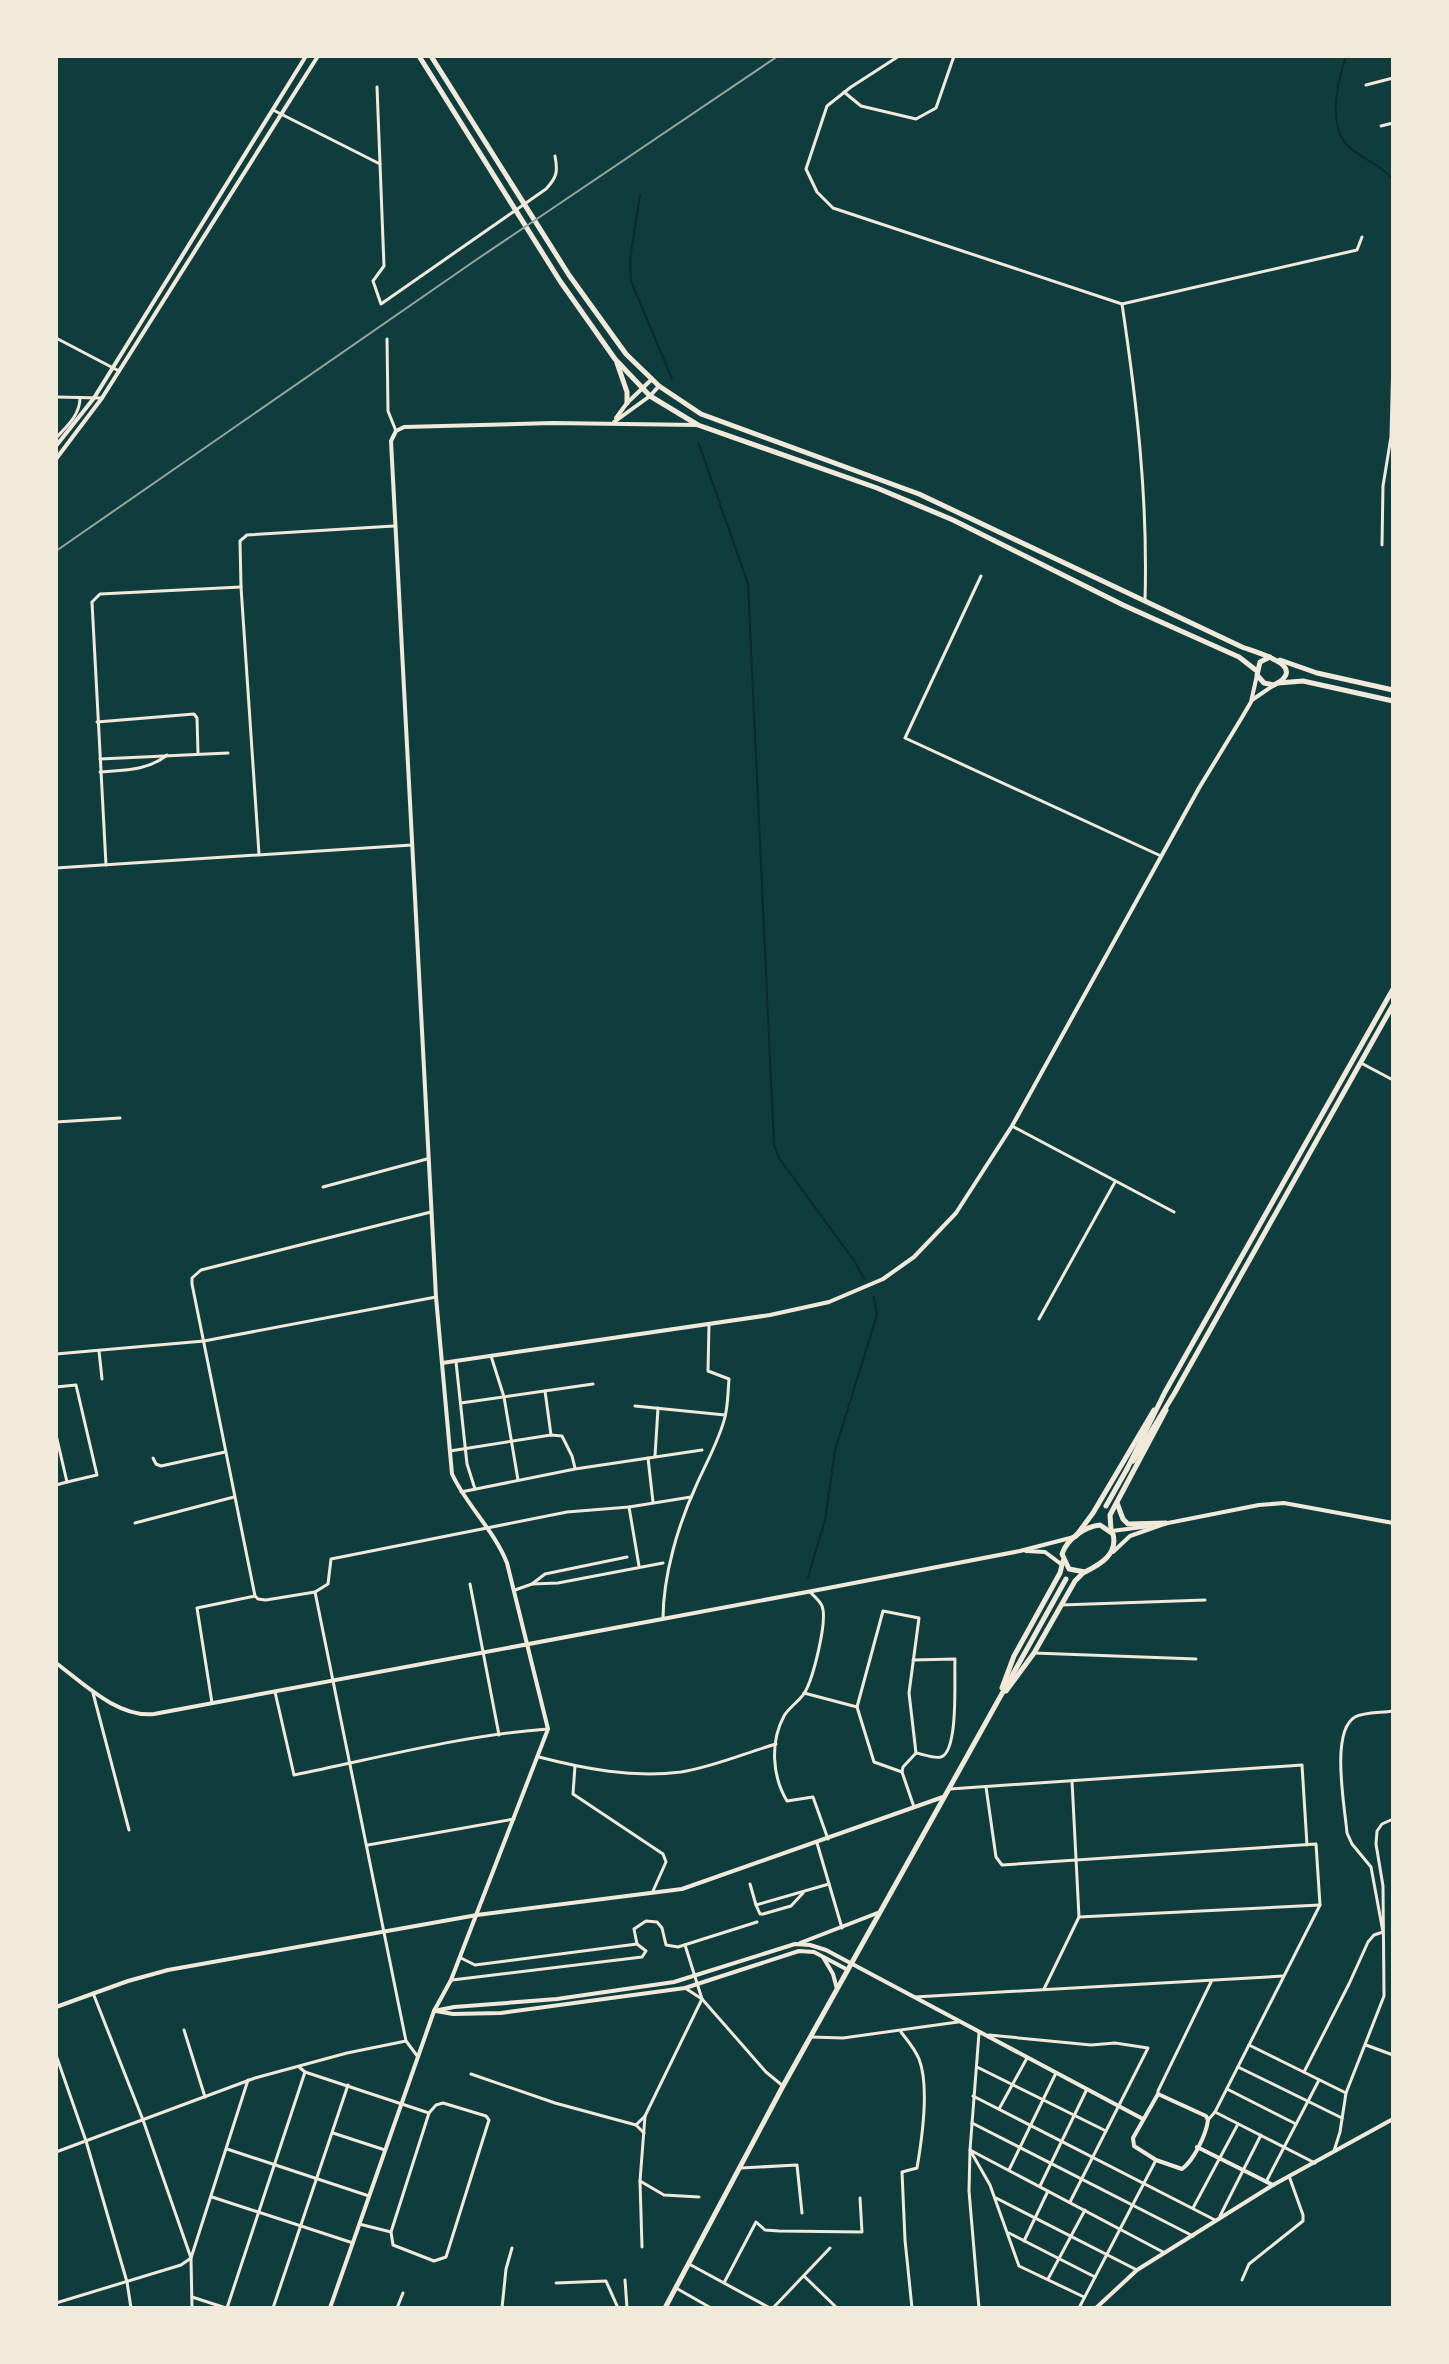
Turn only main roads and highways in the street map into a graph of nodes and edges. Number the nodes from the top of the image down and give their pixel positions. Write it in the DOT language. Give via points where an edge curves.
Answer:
graph roads {
  1 [pos="306,56"];
  2 [pos="318,56"];
  3 [pos="419,56"];
  4 [pos="431,56"];
  5 [pos="615,359"];
  6 [pos="651,380"];
  7 [pos="659,386"];
  8 [pos="642,389"];
  9 [pos="650,396"];
  10 [pos="627,403"];
  11 [pos="612,423"];
  12 [pos="698,425"];
  13 [pos="56,446"];
  14 [pos="56,459"];
  15 [pos="1270,657"];
  16 [pos="1279,660"];
  17 [pos="1257,673"];
  18 [pos="1275,684"];
  19 [pos="1393,690"];
  20 [pos="1393,701"];
  21 [pos="1251,702"];
  22 [pos="1393,989"];
  23 [pos="1393,1005"];
  24 [pos="442,1363"];
  25 [pos="1165,1392"];
  26 [pos="1174,1394"];
  27 [pos="1127,1469"];
  28 [pos="1117,1502"];
  29 [pos="1106,1506"];
  30 [pos="1166,1523"];
  31 [pos="1393,1523"];
  32 [pos="1111,1531"];
  33 [pos="1076,1536"];
  34 [pos="1020,1551"];
  35 [pos="1111,1554"];
  36 [pos="1063,1562"];
  37 [pos="1085,1572"];
  38 [pos="1066,1579"];
  39 [pos="528,1643"];
  40 [pos="56,1663"];
  41 [pos="999,1697"];
  42 [pos="945,1796"];
  43 [pos="880,1912"];
  44 [pos="477,1915"];
  45 [pos="795,1944"];
  46 [pos="822,1955"];
  47 [pos="849,1967"];
  48 [pos="837,1990"];
  49 [pos="56,2007"];
  50 [pos="434,2011"];
  51 [pos="1143,2119"];
  52 [pos="1393,2119"];
  53 [pos="1197,2147"];
  54 [pos="1273,2185"];
  55 [pos="330,2308"];
  56 [pos="665,2308"];
  57 [pos="1096,2308"];
  1 -- 13 [label="main road" via="94,398"];
  2 -- 14 [label="main road" via="102,398"];
  3 -- 5 [label="main road"];
  4 -- 6 [label="main road" via="569,275"];
  5 -- 8 [label="main road"];
  5 -- 10 [label="main road"];
  6 -- 7 [label="main road"];
  6 -- 8 [label="main road"];
  7 -- 9 [label="main road"];
  7 -- 15 [label="main road" via="701,414 919,494"];
  8 -- 9 [label="main road"];
  8 -- 10 [label="main road"];
  9 -- 11 [label="main road"];
  9 -- 12 [label="main road"];
  10 -- 11 [label="main road"];
  11 -- 12 [label="main road"];
  11 -- 24 [label="main road" via="404,427 396,431 390,449"];
  12 -- 17 [label="main road" via="953,520 1239,657"];
  15 -- 16 [label="main road"];
  15 -- 17 [label="main road" via="1260,662"];
  16 -- 18 [label="main road" via="1285,672"];
  16 -- 19 [label="main road"];
  17 -- 18 [label="main road" via="1264,683"];
  17 -- 21 [label="main road"];
  18 -- 20 [label="main road" via="1303,681"];
  18 -- 21 [label="main road"];
  21 -- 24 [label="main road" via="1012,1126 947,1224 914,1257 883,1279 829,1302"];
  22 -- 25 [label="main road"];
  23 -- 26 [label="main road"];
  24 -- 39 [label="main road" via="452,1474 501,1546"];
  25 -- 27 [label="main road"];
  25 -- 33 [label="main road"];
  26 -- 27 [label="main road"];
  26 -- 28 [label="main road"];
  27 -- 29 [label="main road"];
  28 -- 30 [label="main road" via="1128,1524"];
  28 -- 32 [label="main road" via="1110,1515"];
  30 -- 31 [label="main road" via="1284,1503"];
  30 -- 32 [label="main road"];
  30 -- 35 [label="main road" via="1130,1536"];
  32 -- 33 [label="main road" via="1094,1525"];
  32 -- 35 [label="main road"];
  33 -- 34 [label="main road"];
  33 -- 36 [label="main road" via="1063,1549"];
  34 -- 36 [label="main road" via="1045,1552"];
  34 -- 39 [label="main road"];
  35 -- 37 [label="main road"];
  36 -- 37 [label="main road"];
  36 -- 41 [label="main road" via="1014,1656"];
  37 -- 41 [label="main road" via="1013,1685"];
  38 -- 41 [label="main road"];
  39 -- 40 [label="main road" via="143,1715 116,1705"];
  39 -- 44 [label="main road" via="548,1729"];
  41 -- 42 [label="main road"];
  42 -- 43 [label="main road"];
  42 -- 44 [label="main road" via="682,1889"];
  43 -- 45 [label="main road"];
  43 -- 47 [label="main road"];
  44 -- 49 [label="main road" via="168,1970"];
  44 -- 50 [label="main road"];
  45 -- 47 [label="main road" via="826,1950"];
  45 -- 50 [label="main road" via="694,1978"];
  46 -- 47 [label="main road"];
  46 -- 48 [label="main road"];
  46 -- 50 [label="main road" via="799,1951 685,1988 501,2013"];
  47 -- 48 [label="main road"];
  47 -- 51 [label="main road"];
  48 -- 56 [label="main road"];
  50 -- 55 [label="main road"];
  51 -- 53 [label="main road" via="1134,2146 1156,2160 1182,2169"];
  51 -- 53 [label="main road" via="1158,2094 1206,2116"];
  52 -- 54 [label="main road"];
  53 -- 54 [label="main road"];
  54 -- 57 [label="main road" via="1137,2270"];
}
